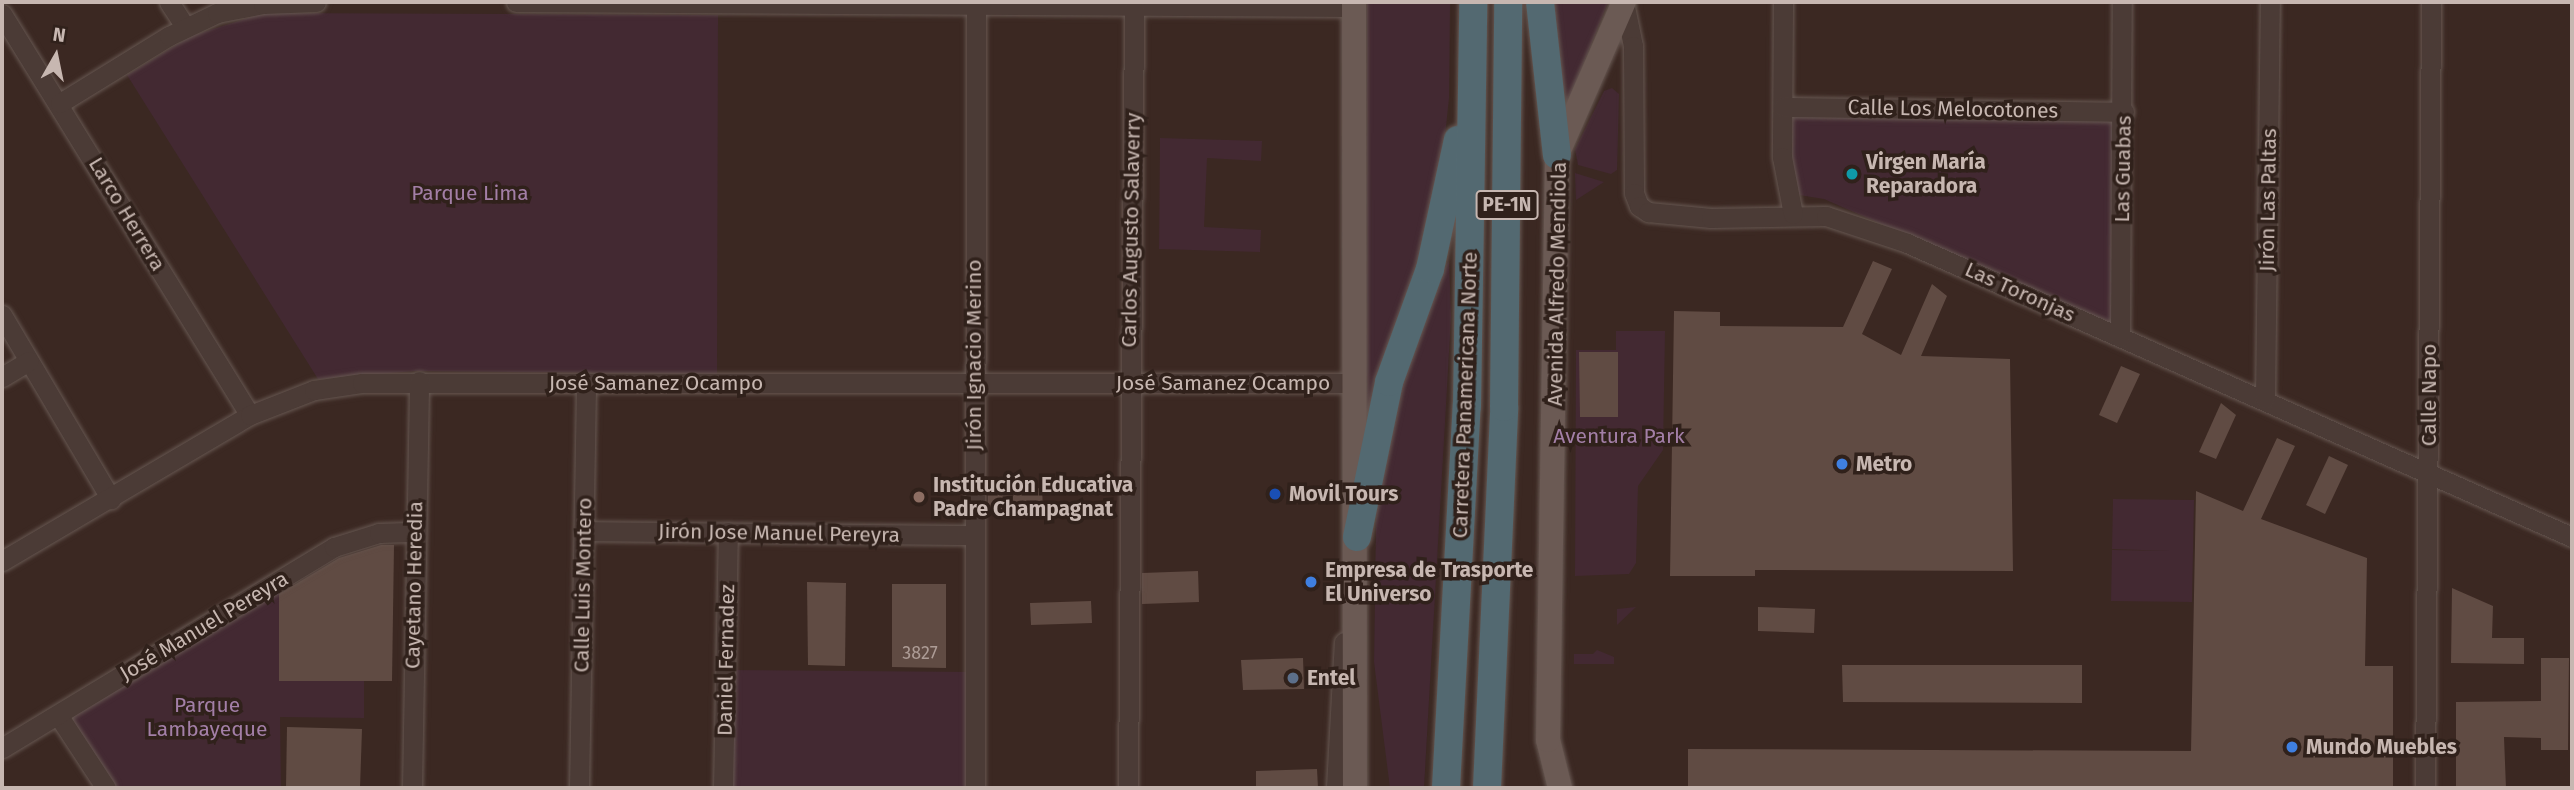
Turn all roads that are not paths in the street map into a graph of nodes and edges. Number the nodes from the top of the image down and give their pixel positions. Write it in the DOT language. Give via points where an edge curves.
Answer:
graph roads {
  1 [pos="169,2"];
  2 [pos="316,2"];
  3 [pos="516,2"];
  4 [pos="1508,2"];
  5 [pos="1539,2"];
  6 [pos="1624,2"];
  7 [pos="1783,2"];
  8 [pos="2122,2"];
  9 [pos="2270,2"];
  10 [pos="2431,2"];
  11 [pos="653,3"];
  12 [pos="808,3"];
  13 [pos="1068,4"];
  14 [pos="1354,4"];
  15 [pos="976,6"];
  16 [pos="1134,7"];
  17 [pos="203,10"];
  18 [pos="1473,10"];
  19 [pos="2,14"];
  20 [pos="185,27"];
  21 [pos="60,103"];
  22 [pos="1783,107"];
  23 [pos="2124,112"];
  24 [pos="1557,155"];
  25 [pos="1793,214"];
  26 [pos="2,315"];
  27 [pos="2120,337"];
  28 [pos="29,361"];
  29 [pos="2,377"];
  30 [pos="419,382"];
  31 [pos="586,382"];
  32 [pos="973,382"];
  33 [pos="1128,383"];
  34 [pos="1356,383"];
  35 [pos="2265,399"];
  36 [pos="250,415"];
  37 [pos="2428,471"];
  38 [pos="111,499"];
  39 [pos="583,531"];
  40 [pos="415,532"];
  41 [pos="728,532"];
  42 [pos="974,535"];
  43 [pos="1357,537"];
  44 [pos="2572,537"];
  45 [pos="2,562"];
  46 [pos="1356,646"];
  47 [pos="58,715"];
  48 [pos="1548,740"];
  49 [pos="2,748"];
  50 [pos="106,788"];
  51 [pos="412,788"];
  52 [pos="579,788"];
  53 [pos="723,788"];
  54 [pos="975,788"];
  55 [pos="1128,788"];
  56 [pos="1336,788"];
  57 [pos="1355,788"];
  58 [pos="1368,788"];
  59 [pos="1446,788"];
  60 [pos="1486,788"];
  61 [pos="1545,788"];
  62 [pos="1560,788"];
  63 [pos="2425,788"];
  1 -- 20 [label="street"];
  2 -- 17 [label="street"];
  3 -- 11 [label="street"];
  4 -- 60 [label="highway, Carretera Panamericana Norte / PE-1N" via="1504,407"];
  5 -- 24 [label="highway"];
  6 -- 24 [label="main road, Avenida Alfredo Mendiola"];
  6 -- 25 [label="street, Las Toronjas" via="1633,46 1634,192 1639,206 1648,212 1711,218"];
  7 -- 22 [label="street"];
  8 -- 23 [label="street, Las Guabas"];
  9 -- 35 [label="street, Jirón Las Paltas"];
  10 -- 37 [label="street, Calle Napo"];
  11 -- 12 [label="street"];
  12 -- 15 [label="street"];
  13 -- 15 [label="street"];
  13 -- 16 [label="street"];
  14 -- 16 [label="street"];
  14 -- 34 [label="main road"];
  15 -- 32 [label="street, Jirón Ignacio Merino"];
  16 -- 33 [label="street, Carlos Augusto Salaverry"];
  17 -- 20 [label="street"];
  18 -- 43 [label="highway" via="1443,221 1389,382"];
  18 -- 59 [label="highway, Carretera Panamericana Norte / PE-1N" via="1467,406"];
  19 -- 21 [label="street, Larco Herrera"];
  20 -- 21 [label="street"];
  21 -- 36 [label="street, Larco Herrera"];
  22 -- 23 [label="street, Calle Los Melocotones"];
  22 -- 25 [label="street" via="1782,157"];
  23 -- 27 [label="street, Las Guabas"];
  24 -- 48 [label="main road, Avenida Alfredo Mendiola"];
  25 -- 27 [label="street, Las Toronjas" via="1826,216 1907,243"];
  26 -- 28 [label="street"];
  27 -- 35 [label="street, Las Toronjas"];
  28 -- 29 [label="street"];
  28 -- 38 [label="street"];
  30 -- 31 [label="street, José Samanez Ocampo"];
  30 -- 36 [label="street, José Samanez Ocampo" via="314,390"];
  30 -- 40 [label="street, Cayetano Heredia"];
  31 -- 32 [label="street, José Samanez Ocampo"];
  31 -- 39 [label="street, Calle Luis Montero"];
  32 -- 33 [label="street, José Samanez Ocampo"];
  32 -- 42 [label="street, Jirón Ignacio Merino"];
  33 -- 34 [label="street, José Samanez Ocampo"];
  33 -- 55 [label="street, Carlos Augusto Salaverry"];
  34 -- 43 [label="main road"];
  35 -- 37 [label="street, Las Toronjas"];
  36 -- 38 [label="street, José Samanez Ocampo"];
  37 -- 44 [label="street, Las Toronjas"];
  37 -- 63 [label="street, Calle Napo"];
  38 -- 45 [label="street, José Samanez Ocampo"];
  39 -- 41 [label="street, Jirón Jose Manuel Pereyra"];
  39 -- 52 [label="street, Calle Luis Montero"];
  40 -- 47 [label="street, José Manuel Pereyra" via="379,533 334,547"];
  40 -- 51 [label="street, Cayetano Heredia"];
  41 -- 42 [label="street, Jirón Jose Manuel Pereyra"];
  41 -- 53 [label="street, Daniel Fernadez"];
  42 -- 54 [label="street, Jirón Ignacio Merino"];
  43 -- 46 [label="main road"];
  43 -- 56 [label="street"];
  46 -- 57 [label="main road"];
  46 -- 58 [label="main road"];
  47 -- 49 [label="street, José Manuel Pereyra"];
  47 -- 50 [label="street"];
  48 -- 61 [label="main road"];
  48 -- 62 [label="main road, Avenida Alfredo Mendiola"];
}
